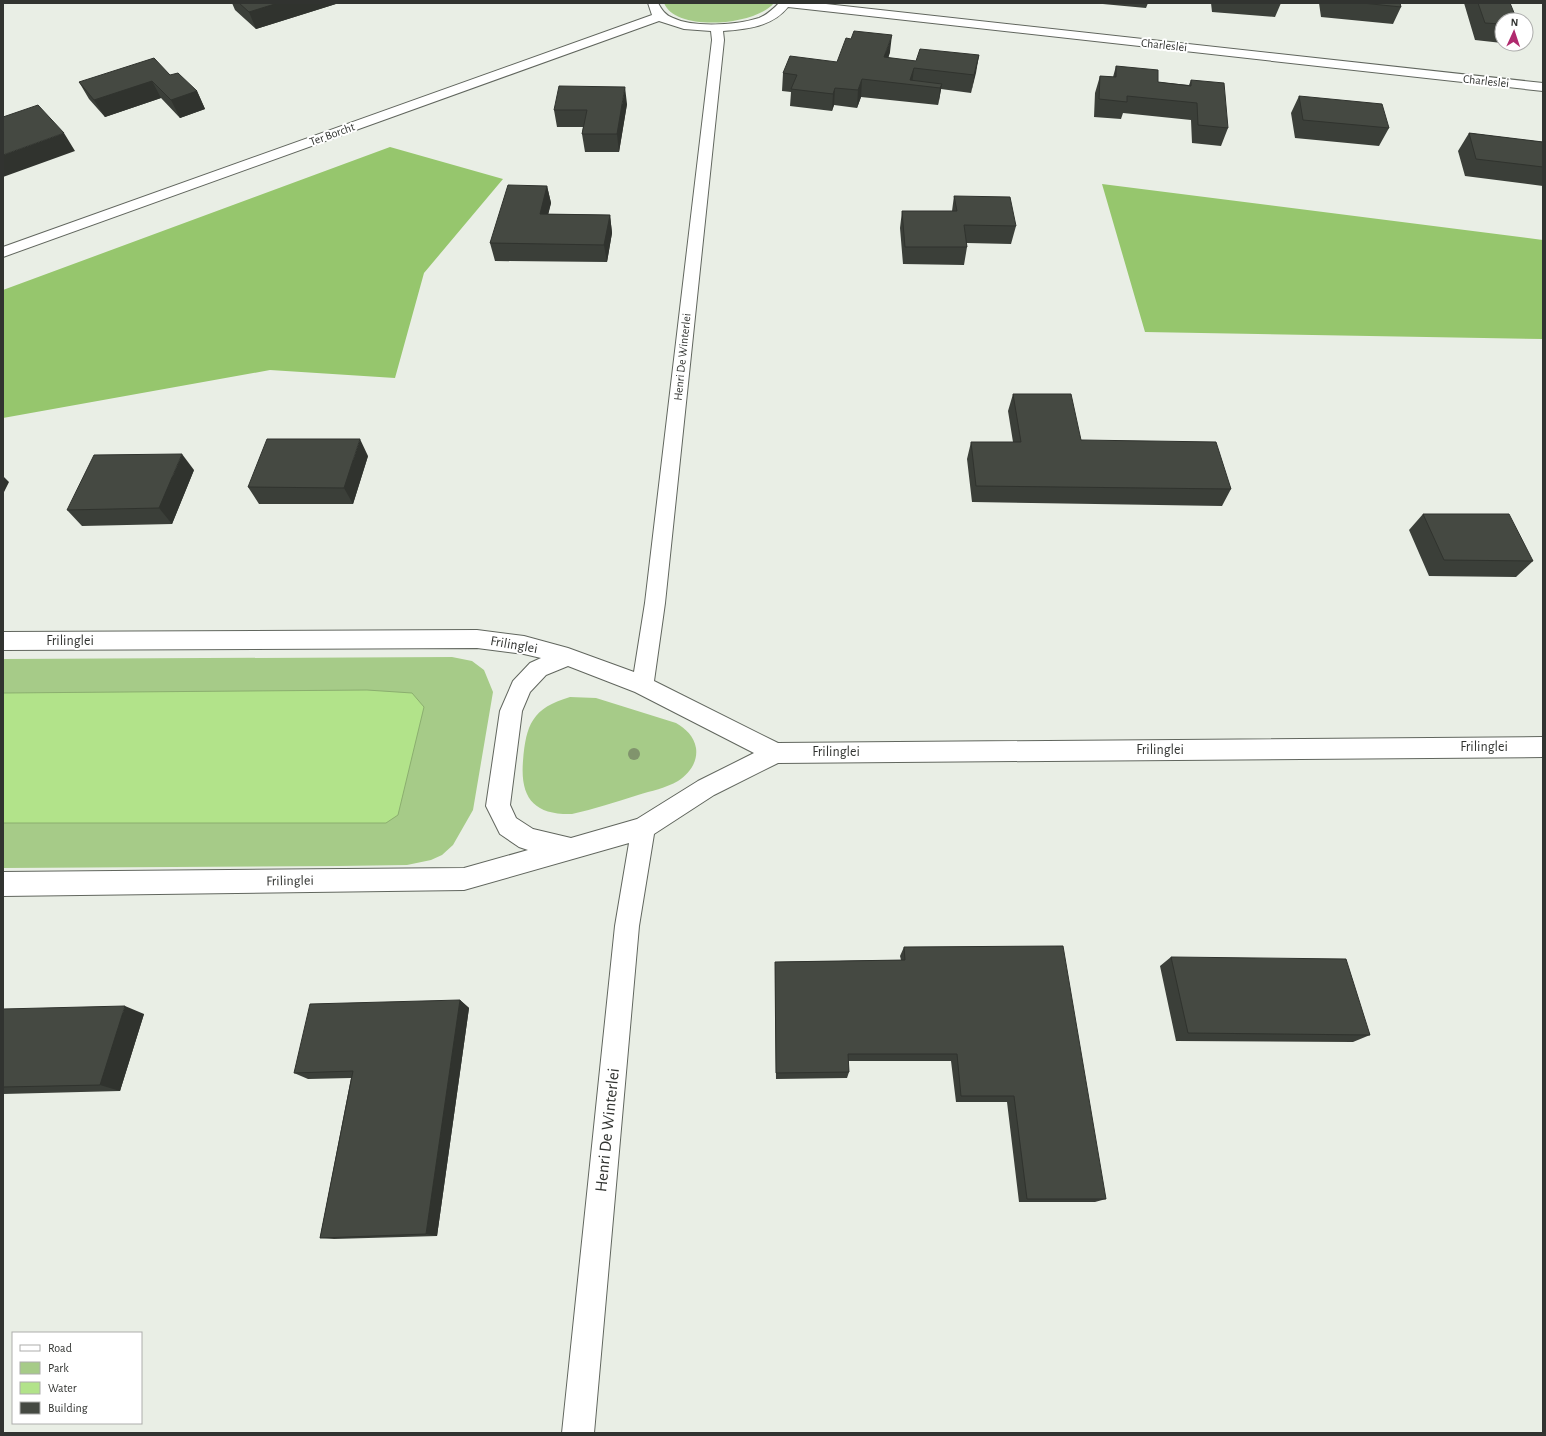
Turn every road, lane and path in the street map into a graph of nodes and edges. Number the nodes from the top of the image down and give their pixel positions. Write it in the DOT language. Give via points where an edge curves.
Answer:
graph roads {
  1 [pos="653,3"];
  2 [pos="785,3"];
  3 [pos="662,16"];
  4 [pos="717,29"];
  5 [pos="1543,87"];
  6 [pos="3,252"];
  7 [pos="3,641"];
  8 [pos="568,657"];
  9 [pos="643,686"];
  10 [pos="1543,747"];
  11 [pos="776,753"];
  12 [pos="643,828"];
  13 [pos="574,849"];
  14 [pos="3,884"];
  15 [pos="578,1433"];
  1 -- 3 [label="street" via="654,8"];
  2 -- 4 [label="street" via="777,13 763,21"];
  2 -- 5 [label="street, Charleslei"];
  3 -- 4 [label="street" via="675,23"];
  3 -- 6 [label="street, Ter Borcht"];
  4 -- 9 [label="street, Henri De Winterlei" via="659,563"];
  7 -- 8 [label="street, Frilinglei" via="477,639 524,645"];
  8 -- 9 [label="street, Frilinglei"];
  8 -- 13 [label="street, Frilinglei" via="538,669 521,687 511,711 498,806 508,826 527,838"];
  9 -- 11 [label="street, Frilinglei"];
  10 -- 11 [label="street, Frilinglei"];
  11 -- 12 [label="street, Frilinglei" via="706,788"];
  12 -- 13 [label="street, Frilinglei"];
  12 -- 15 [label="street, Henri De Winterlei" via="627,926"];
  13 -- 14 [label="street, Frilinglei" via="464,879"];
}
